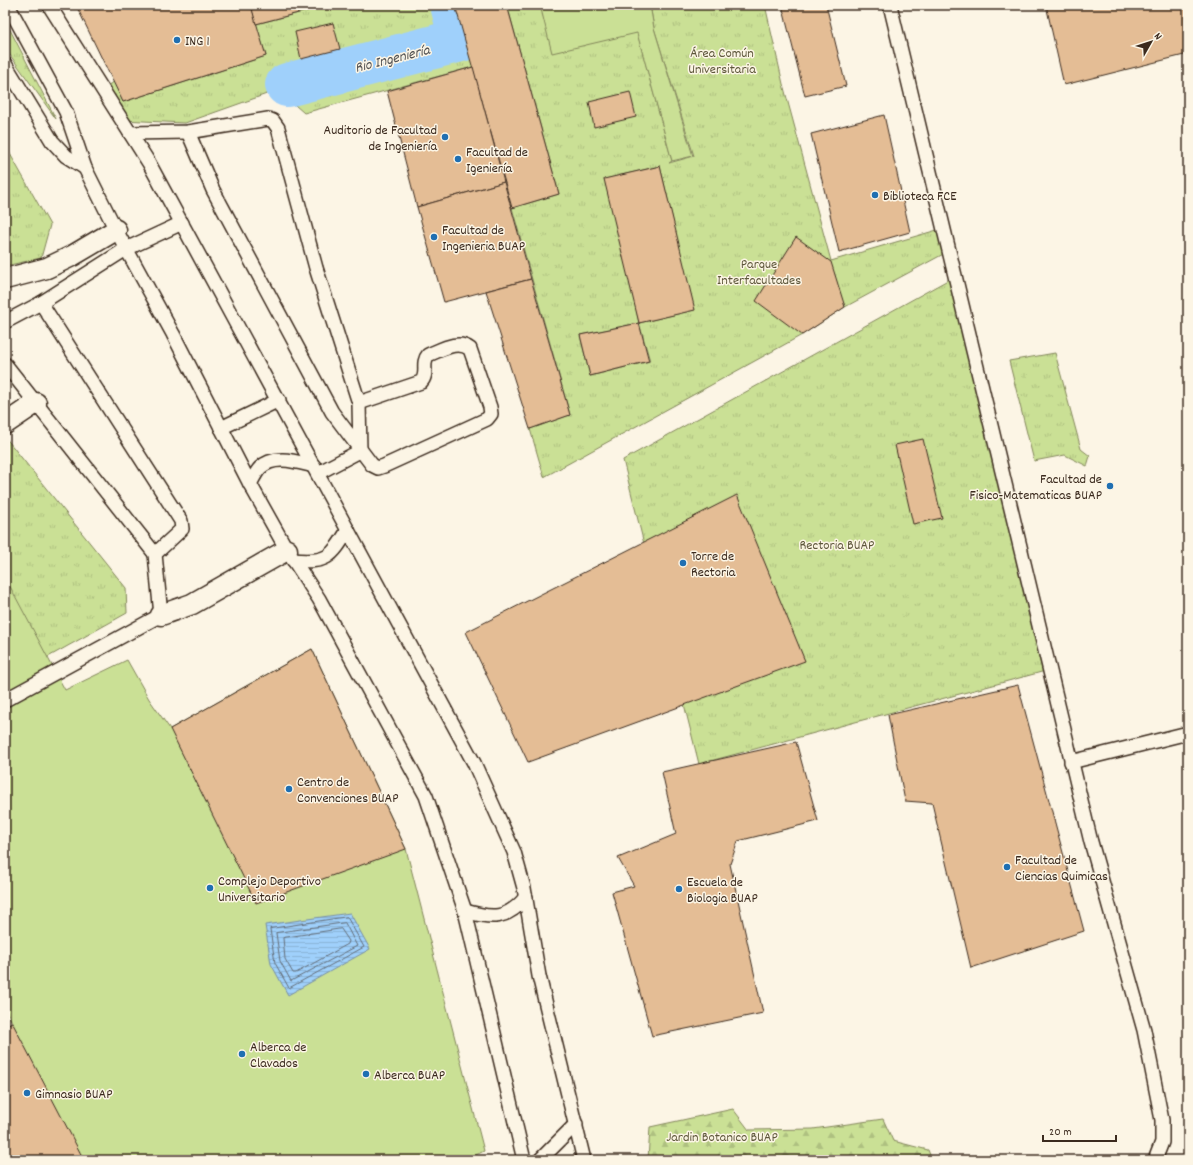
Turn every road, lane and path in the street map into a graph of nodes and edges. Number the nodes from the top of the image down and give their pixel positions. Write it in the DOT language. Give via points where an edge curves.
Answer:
graph roads {
  1 [pos="8,5"];
  2 [pos="49,5"];
  3 [pos="890,5"];
  4 [pos="5,64"];
  5 [pos="188,132"];
  6 [pos="130,133"];
  7 [pos="85,168"];
  8 [pos="182,223"];
  9 [pos="116,230"];
  10 [pos="126,249"];
  11 [pos="5,279"];
  12 [pos="41,302"];
  13 [pos="5,322"];
  14 [pos="5,364"];
  15 [pos="279,400"];
  16 [pos="36,403"];
  17 [pos="359,403"];
  18 [pos="5,424"];
  19 [pos="221,428"];
  20 [pos="360,451"];
  21 [pos="316,470"];
  22 [pos="250,484"];
  23 [pos="348,530"];
  24 [pos="155,554"];
  25 [pos="290,555"];
  26 [pos="161,615"];
  27 [pos="5,700"];
  28 [pos="1188,733"];
  29 [pos="1071,762"];
  30 [pos="526,897"];
  31 [pos="465,911"];
  32 [pos="576,1124"];
  33 [pos="524,1160"];
  34 [pos="540,1160"];
  35 [pos="584,1160"];
  36 [pos="1155,1160"];
  1 -- 7 [label="lane" via="66,112"];
  2 -- 6 [label="lane"];
  3 -- 29 [label="lane"];
  4 -- 7 [label="lane" via="52,141 66,156"];
  5 -- 6 [label="lane"];
  5 -- 17 [label="lane" via="268,119 278,128 316,268"];
  5 -- 20 [label="lane" via="212,190 332,412"];
  6 -- 8 [label="lane"];
  7 -- 9 [label="lane"];
  8 -- 10 [label="lane"];
  8 -- 15 [label="lane"];
  9 -- 10 [label="lane"];
  9 -- 11 [label="street" via="46,268"];
  10 -- 12 [label="lane"];
  10 -- 19 [label="lane"];
  12 -- 13 [label="lane"];
  12 -- 24 [label="lane" via="180,521 182,529"];
  14 -- 16 [label="lane"];
  15 -- 19 [label="lane"];
  15 -- 21 [label="lane"];
  16 -- 18 [label="street"];
  16 -- 24 [label="lane"];
  17 -- 20 [label="lane"];
  17 -- 20 [label="lane" via="420,382 426,374 425,359 428,355 459,344 470,349 491,414 487,419 378,468"];
  19 -- 22 [label="lane"];
  20 -- 21 [label="lane"];
  21 -- 22 [label="lane" via="291,460 273,460 260,468"];
  21 -- 23 [label="lane"];
  22 -- 25 [label="lane"];
  23 -- 25 [label="lane" via="335,551 323,559 311,562"];
  23 -- 30 [label="lane" via="474,763 514,852"];
  24 -- 26 [label="lane"];
  25 -- 26 [label="street" via="192,604"];
  25 -- 31 [label="lane" via="319,599 426,796"];
  26 -- 27 [label="lane"];
  28 -- 29 [label="lane"];
  29 -- 36 [label="lane" via="1144,1030 1162,1120 1162,1142"];
  30 -- 31 [label="lane" via="508,913 495,917"];
  30 -- 32 [label="lane" via="539,976"];
  31 -- 33 [label="lane"];
  32 -- 34 [label="lane"];
  32 -- 35 [label="lane"];
}
